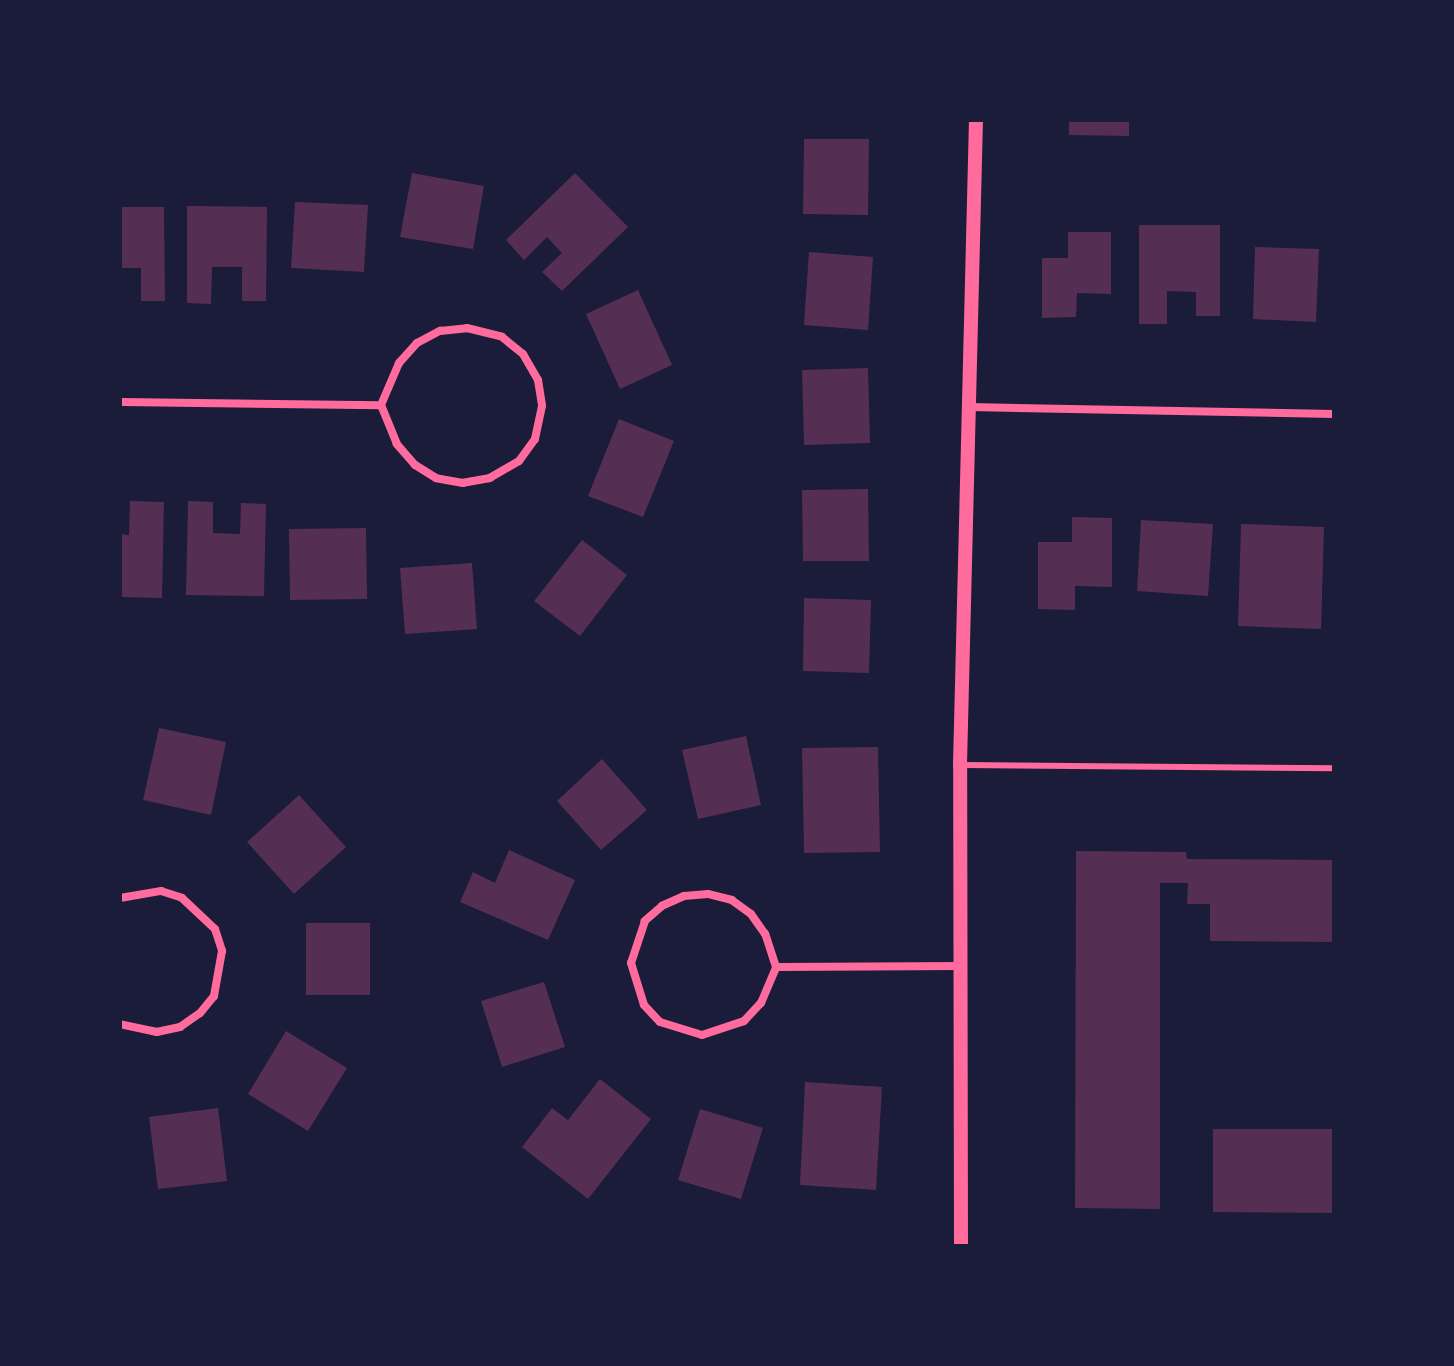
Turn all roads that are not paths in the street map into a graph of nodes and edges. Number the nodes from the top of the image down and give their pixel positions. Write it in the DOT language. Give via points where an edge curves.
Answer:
graph roads {
  1 [pos="976,120"];
  2 [pos="120,402"];
  3 [pos="381,405"];
  4 [pos="969,407"];
  5 [pos="1334,414"];
  6 [pos="960,765"];
  7 [pos="1334,768"];
  8 [pos="120,898"];
  9 [pos="963,966"];
  10 [pos="776,967"];
  11 [pos="120,1024"];
  12 [pos="961,1246"];
  1 -- 4 [label="street"];
  2 -- 3 [label="street"];
  3 -- 3 [label="street" via="399,363 417,343 440,331 467,328 502,337 523,354 538,380 542,406 535,439 519,461 490,478 463,483 436,478 415,465 397,444"];
  4 -- 5 [label="street"];
  4 -- 6 [label="street"];
  6 -- 7 [label="lane"];
  6 -- 9 [label="street"];
  8 -- 11 [label="street" via="161,891 182,898 215,929 222,951 214,996 200,1013 180,1027 157,1032"];
  9 -- 10 [label="street"];
  9 -- 12 [label="street"];
  10 -- 10 [label="street" via="761,1003 744,1021 702,1035 660,1022 644,1005 631,963 645,921 684,896 708,894 732,900 751,914 765,934"];
}
